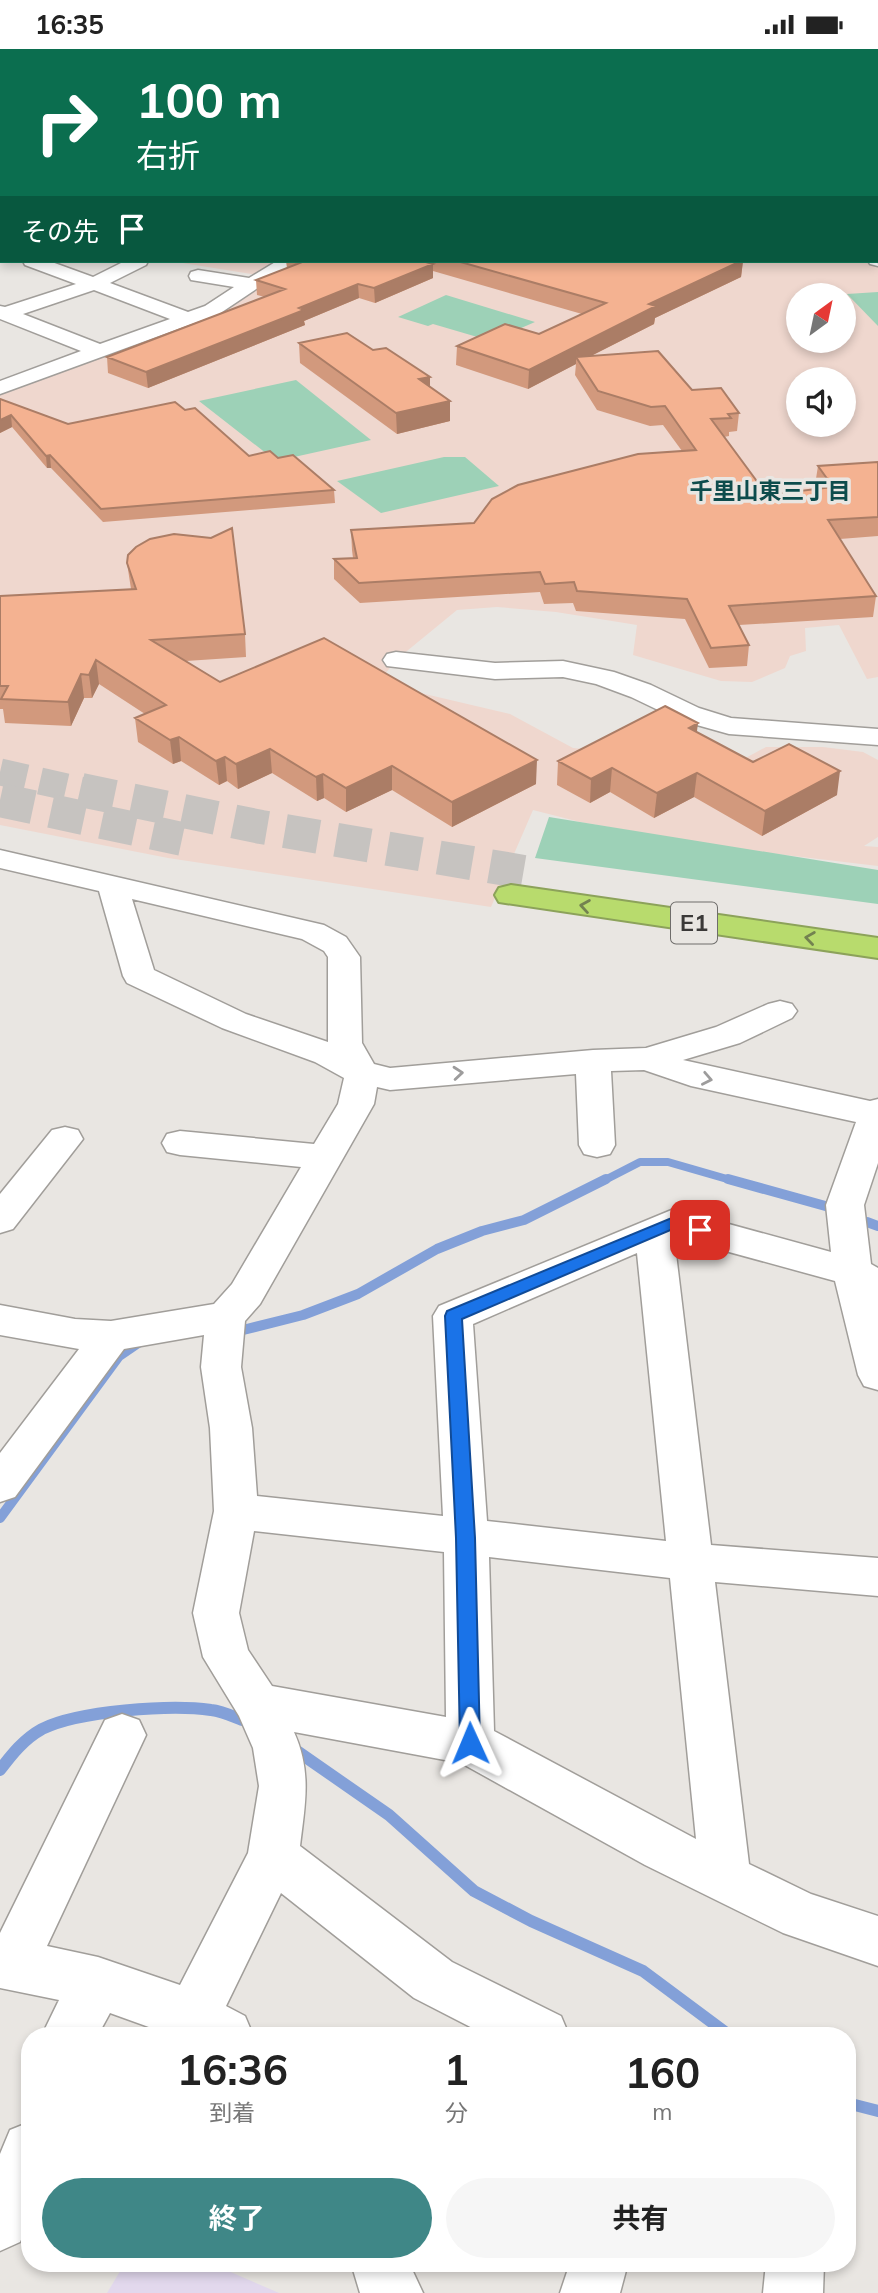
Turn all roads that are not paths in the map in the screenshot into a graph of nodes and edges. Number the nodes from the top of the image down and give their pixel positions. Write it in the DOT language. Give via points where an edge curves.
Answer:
graph roads {
  1 [pos="37,263"];
  2 [pos="135,263"];
  3 [pos="286,263"];
  4 [pos="198,277"];
  5 [pos="94,284"];
  6 [pos="250,284"];
  7 [pos="2,313"];
  8 [pos="189,319"];
  9 [pos="98,351"];
  10 [pos="2,386"];
  11 [pos="396,660"];
  12 [pos="878,737"];
  13 [pos="0,859"];
  14 [pos="113,887"];
  15 [pos="878,923"];
  16 [pos="878,948"];
  17 [pos="780,1011"];
  18 [pos="647,1059"];
  19 [pos="593,1061"];
  20 [pos="376,1076"];
  21 [pos="877,1115"];
  22 [pos="65,1139"];
  23 [pos="180,1143"];
  24 [pos="597,1145"];
  25 [pos="324,1158"];
  26 [pos="0,1220"];
  27 [pos="654,1230"];
  28 [pos="865,1278"];
  29 [pos="0,1320"];
  30 [pos="226,1328"];
  31 [pos="111,1336"];
  32 [pos="878,1375"];
  33 [pos="0,1485"];
  34 [pos="236,1511"];
  35 [pos="466,1538"];
  36 [pos="690,1562"];
  37 [pos="878,1577"];
  38 [pos="258,1704"];
  39 [pos="122,1735"];
  40 [pos="470,1743"];
  41 [pos="273,1856"];
  42 [pos="725,1878"];
  43 [pos="878,1941"];
  44 [pos="6,1963"];
  45 [pos="98,1983"];
  46 [pos="210,2025"];
  47 [pos="73,2027"];
  48 [pos="509,2027"];
  49 [pos="21,2172"];
  50 [pos="0,2222"];
  51 [pos="383,2272"];
  52 [pos="596,2272"];
  53 [pos="794,2272"];
  54 [pos="393,2293"];
  55 [pos="590,2293"];
  56 [pos="793,2293"];
  1 -- 5 [label="street"];
  2 -- 5 [label="street"];
  3 -- 6 [label="street"];
  4 -- 6 [label="street"];
  5 -- 7 [label="street"];
  5 -- 8 [label="street"];
  6 -- 8 [label="street"];
  7 -- 9 [label="street"];
  8 -- 9 [label="street"];
  9 -- 10 [label="street"];
  11 -- 12 [label="street" via="495,671 563,669 604,678 729,726"];
  13 -- 14 [label="street"];
  14 -- 20 [label="street" via="139,977 234,1021"];
  14 -- 20 [label="street" via="313,932 335,944 344,957 345,1043"];
  16 -- 15 [label="highway, E1, one-way" via="518,883"];
  17 -- 18 [label="street" via="728,1035"];
  18 -- 19 [label="street"];
  18 -- 21 [label="street, one-way" via="691,1075"];
  20 -- 19 [label="street, one-way"];
  19 -- 24 [label="street"];
  20 -- 25 [label="street"];
  21 -- 28 [label="street" via="845,1205"];
  22 -- 26 [label="street"];
  23 -- 25 [label="street"];
  25 -- 30 [label="street"];
  27 -- 28 [label="street" via="674,1222"];
  27 -- 35 [label="street" via="453,1316"];
  27 -- 36 [label="street"];
  28 -- 32 [label="street"];
  29 -- 31 [label="street"];
  30 -- 31 [label="street"];
  30 -- 34 [label="street" via="221,1367 231,1428"];
  31 -- 33 [label="street"];
  34 -- 35 [label="street"];
  34 -- 38 [label="street" via="216,1613 226,1657"];
  35 -- 36 [label="street"];
  35 -- 40 [label="street"];
  36 -- 37 [label="street"];
  36 -- 42 [label="street"];
  38 -- 40 [label="street"];
  38 -- 41 [label="street" via="277,1748 284,1786"];
  39 -- 44 [label="street"];
  40 -- 42 [label="street"];
  41 -- 46 [label="street"];
  41 -- 48 [label="street" via="433,1980"];
  42 -- 43 [label="street" via="801,1916"];
  44 -- 45 [label="street"];
  45 -- 46 [label="street"];
  45 -- 47 [label="street"];
  49 -- 50 [label="street"];
  51 -- 54 [label="street"];
  52 -- 55 [label="street"];
  53 -- 56 [label="street"];
}
